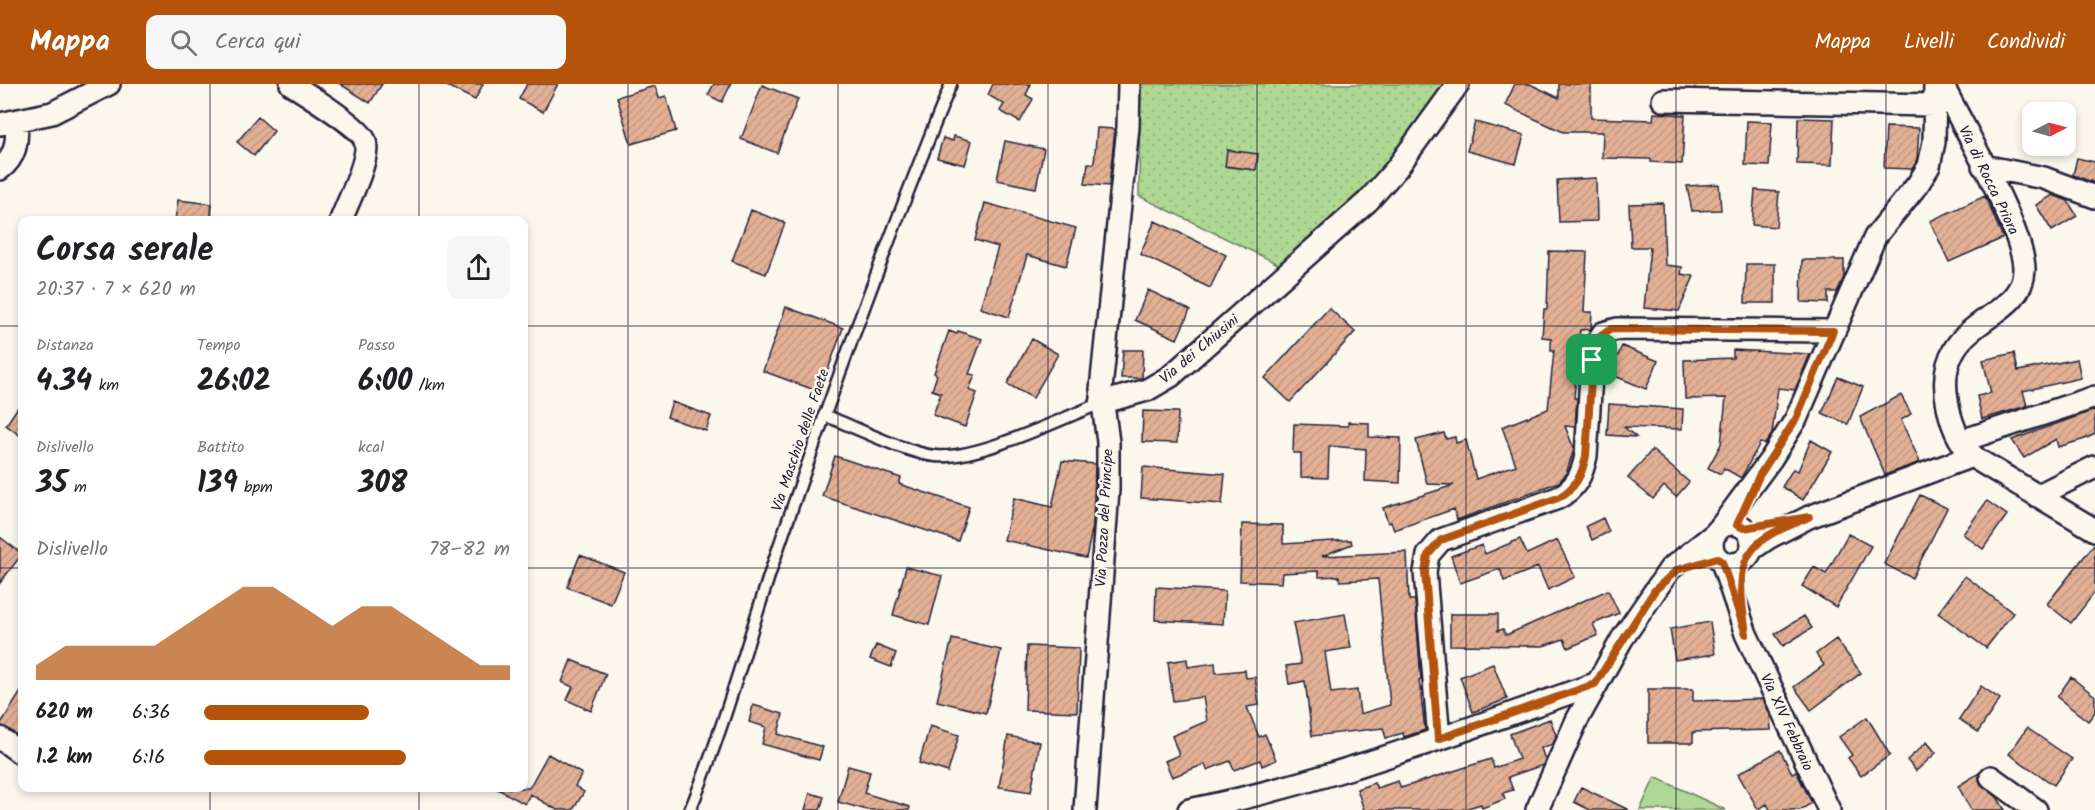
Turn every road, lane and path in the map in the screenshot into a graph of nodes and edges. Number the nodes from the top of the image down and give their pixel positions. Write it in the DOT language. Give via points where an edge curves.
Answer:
graph roads {
  1 [pos="109,84"];
  2 [pos="291,84"];
  3 [pos="951,84"];
  4 [pos="1129,84"];
  5 [pos="1458,84"];
  6 [pos="1942,84"];
  7 [pos="1935,94"];
  8 [pos="1663,100"];
  9 [pos="8,123"];
  10 [pos="1983,166"];
  11 [pos="0,169"];
  12 [pos="2095,197"];
  13 [pos="342,216"];
  14 [pos="1833,331"];
  15 [pos="2095,397"];
  16 [pos="1101,403"];
  17 [pos="824,415"];
  18 [pos="1966,449"];
  19 [pos="2095,467"];
  20 [pos="2037,496"];
  21 [pos="1809,517"];
  22 [pos="1729,528"];
  23 [pos="2095,530"];
  24 [pos="1750,554"];
  25 [pos="1720,560"];
  26 [pos="1655,590"];
  27 [pos="1746,634"];
  28 [pos="1595,684"];
  29 [pos="0,738"];
  30 [pos="1438,739"];
  31 [pos="18,751"];
  32 [pos="1991,777"];
  33 [pos="1090,806"];
  34 [pos="690,810"];
  35 [pos="1189,810"];
  36 [pos="1537,810"];
  37 [pos="1829,810"];
  38 [pos="2036,810"];
  1 -- 9 [label="street" via="60,110"];
  2 -- 13 [label="street" via="357,130 366,141 366,154"];
  3 -- 17 [label="lane, Via Maschio delle Faete" via="896,217"];
  4 -- 16 [label="street, Via Pozzo del Principe"];
  5 -- 16 [label="street, Via dei Chiusini" via="1392,174 1344,223 1171,376 1146,390"];
  6 -- 10 [label="street, Via di Rocca Priora"];
  7 -- 8 [label="street"];
  7 -- 14 [label="street" via="1929,166 1875,237"];
  9 -- 11 [label="street" via="17,138 14,153"];
  10 -- 12 [label="street" via="2044,178"];
  10 -- 18 [label="street, Via di Rocca Priora" via="2018,239 2024,277 2018,291 1959,342 1946,364 1945,394 1953,427"];
  14 -- 22 [label="street" via="1796,419"];
  14 -- 30 [label="street" via="1617,329 1603,333 1593,351 1586,456 1575,486 1558,498 1441,540 1428,555 1425,572"];
  15 -- 18 [label="street"];
  16 -- 17 [label="lane, Via dei Chiusini" via="975,452 946,457 922,454"];
  16 -- 33 [label="street, Via Pozzo del Principe" via="1108,442 1108,490"];
  17 -- 34 [label="lane, Via Maschio delle Faete" via="730,704"];
  18 -- 20 [label="street"];
  18 -- 21 [label="street"];
  19 -- 20 [label="street"];
  20 -- 23 [label="street"];
  21 -- 22 [label="street"];
  21 -- 24 [label="street" via="1768,537"];
  22 -- 24 [label="street" via="1751,537"];
  22 -- 25 [label="street" via="1712,546"];
  22 -- 26 [label="street" via="1671,570"];
  24 -- 25 [label="street" via="1733,565"];
  24 -- 27 [label="street, Via XIV Febbraio" via="1741,591"];
  25 -- 26 [label="street" via="1677,570"];
  25 -- 27 [label="street, Via XIV Febbraio"];
  26 -- 28 [label="street"];
  27 -- 37 [label="street, Via XIV Febbraio"];
  28 -- 30 [label="street"];
  28 -- 36 [label="street"];
  29 -- 31 [label="street"];
  30 -- 35 [label="street" via="1328,777"];
  32 -- 38 [label="street"];
}
